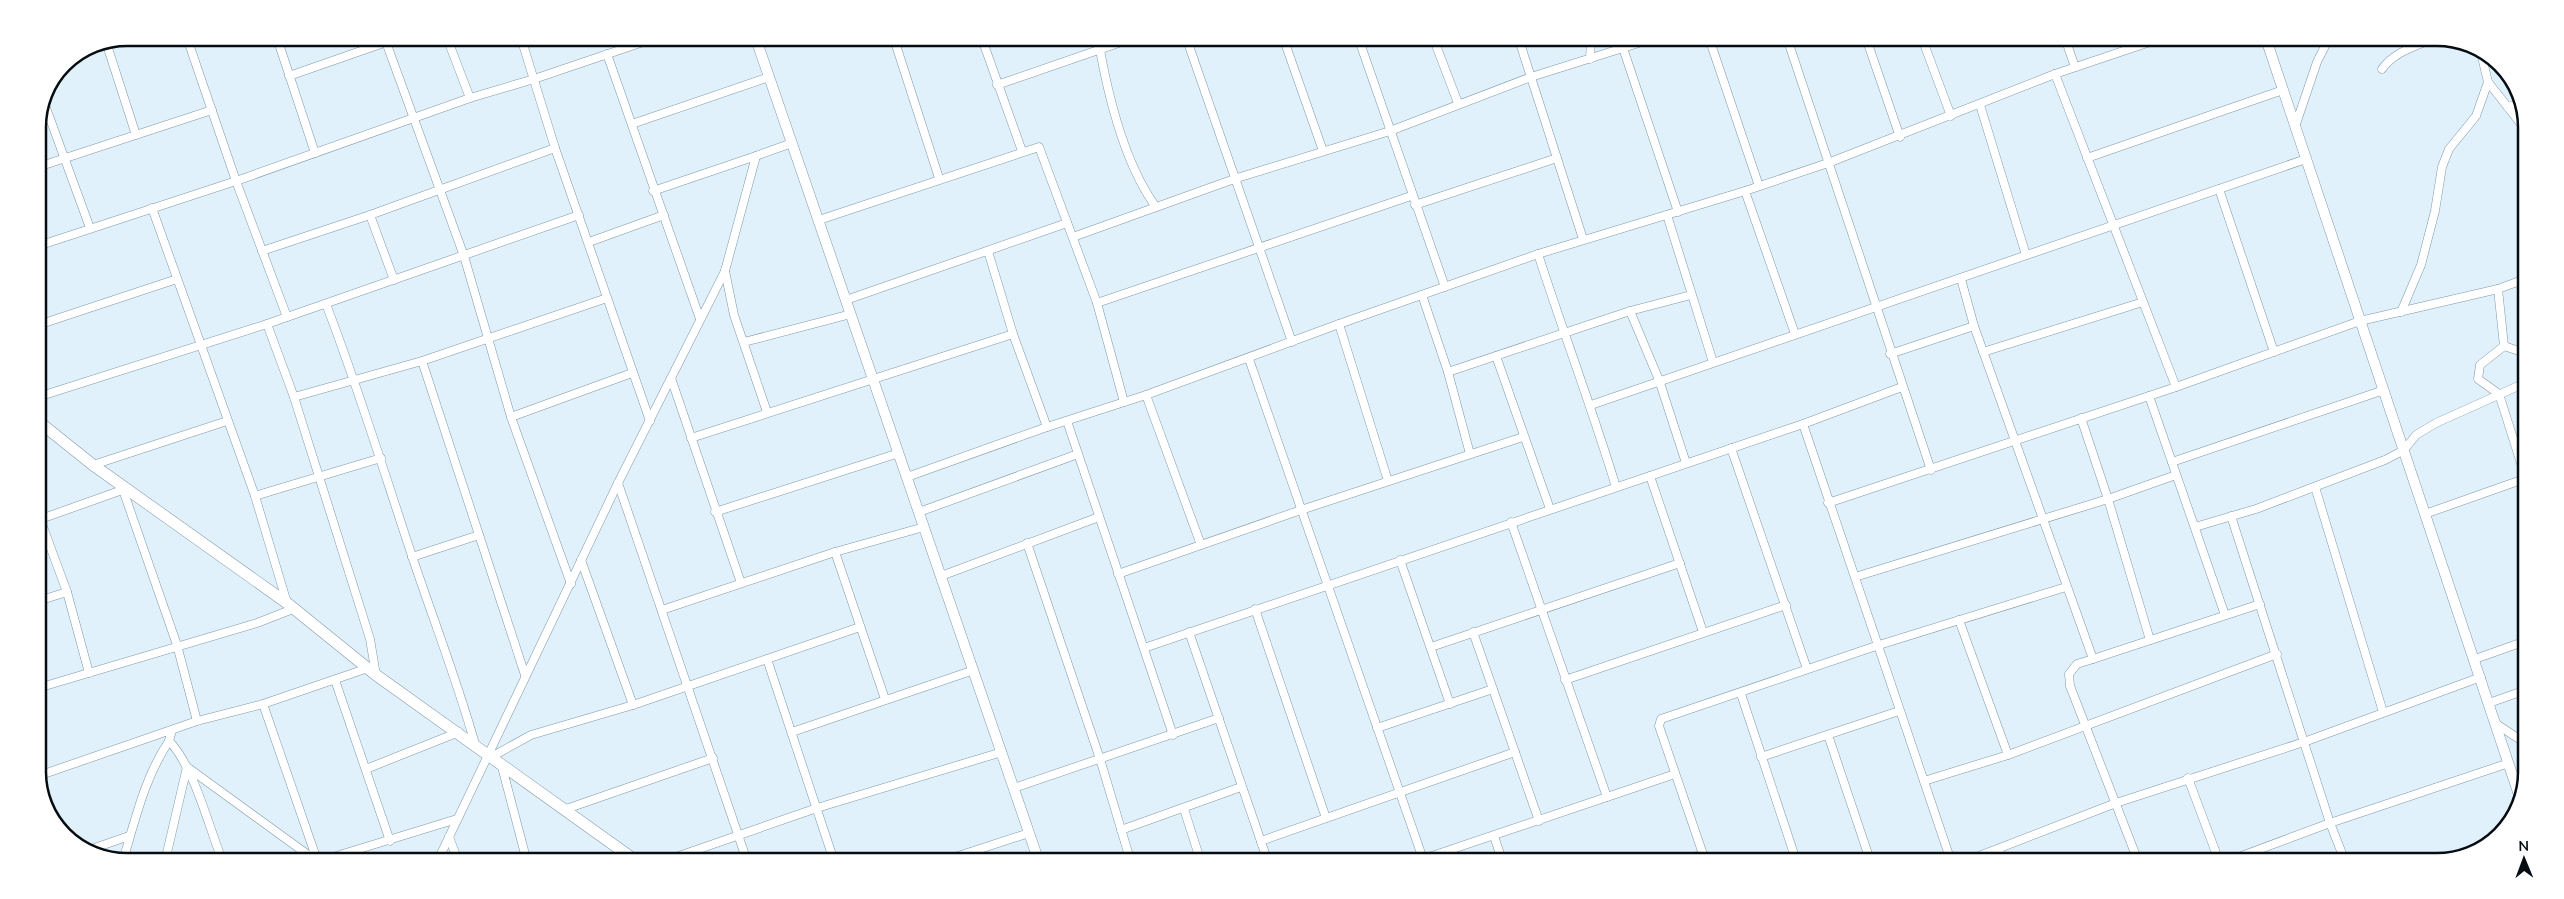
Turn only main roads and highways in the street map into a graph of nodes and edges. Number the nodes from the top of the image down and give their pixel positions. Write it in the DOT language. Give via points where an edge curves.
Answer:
graph roads {
  1 [pos="46,428"];
  2 [pos="625,853"];
  1 -- 2 [label="main road" via="125,489 290,606 372,671"];
}
